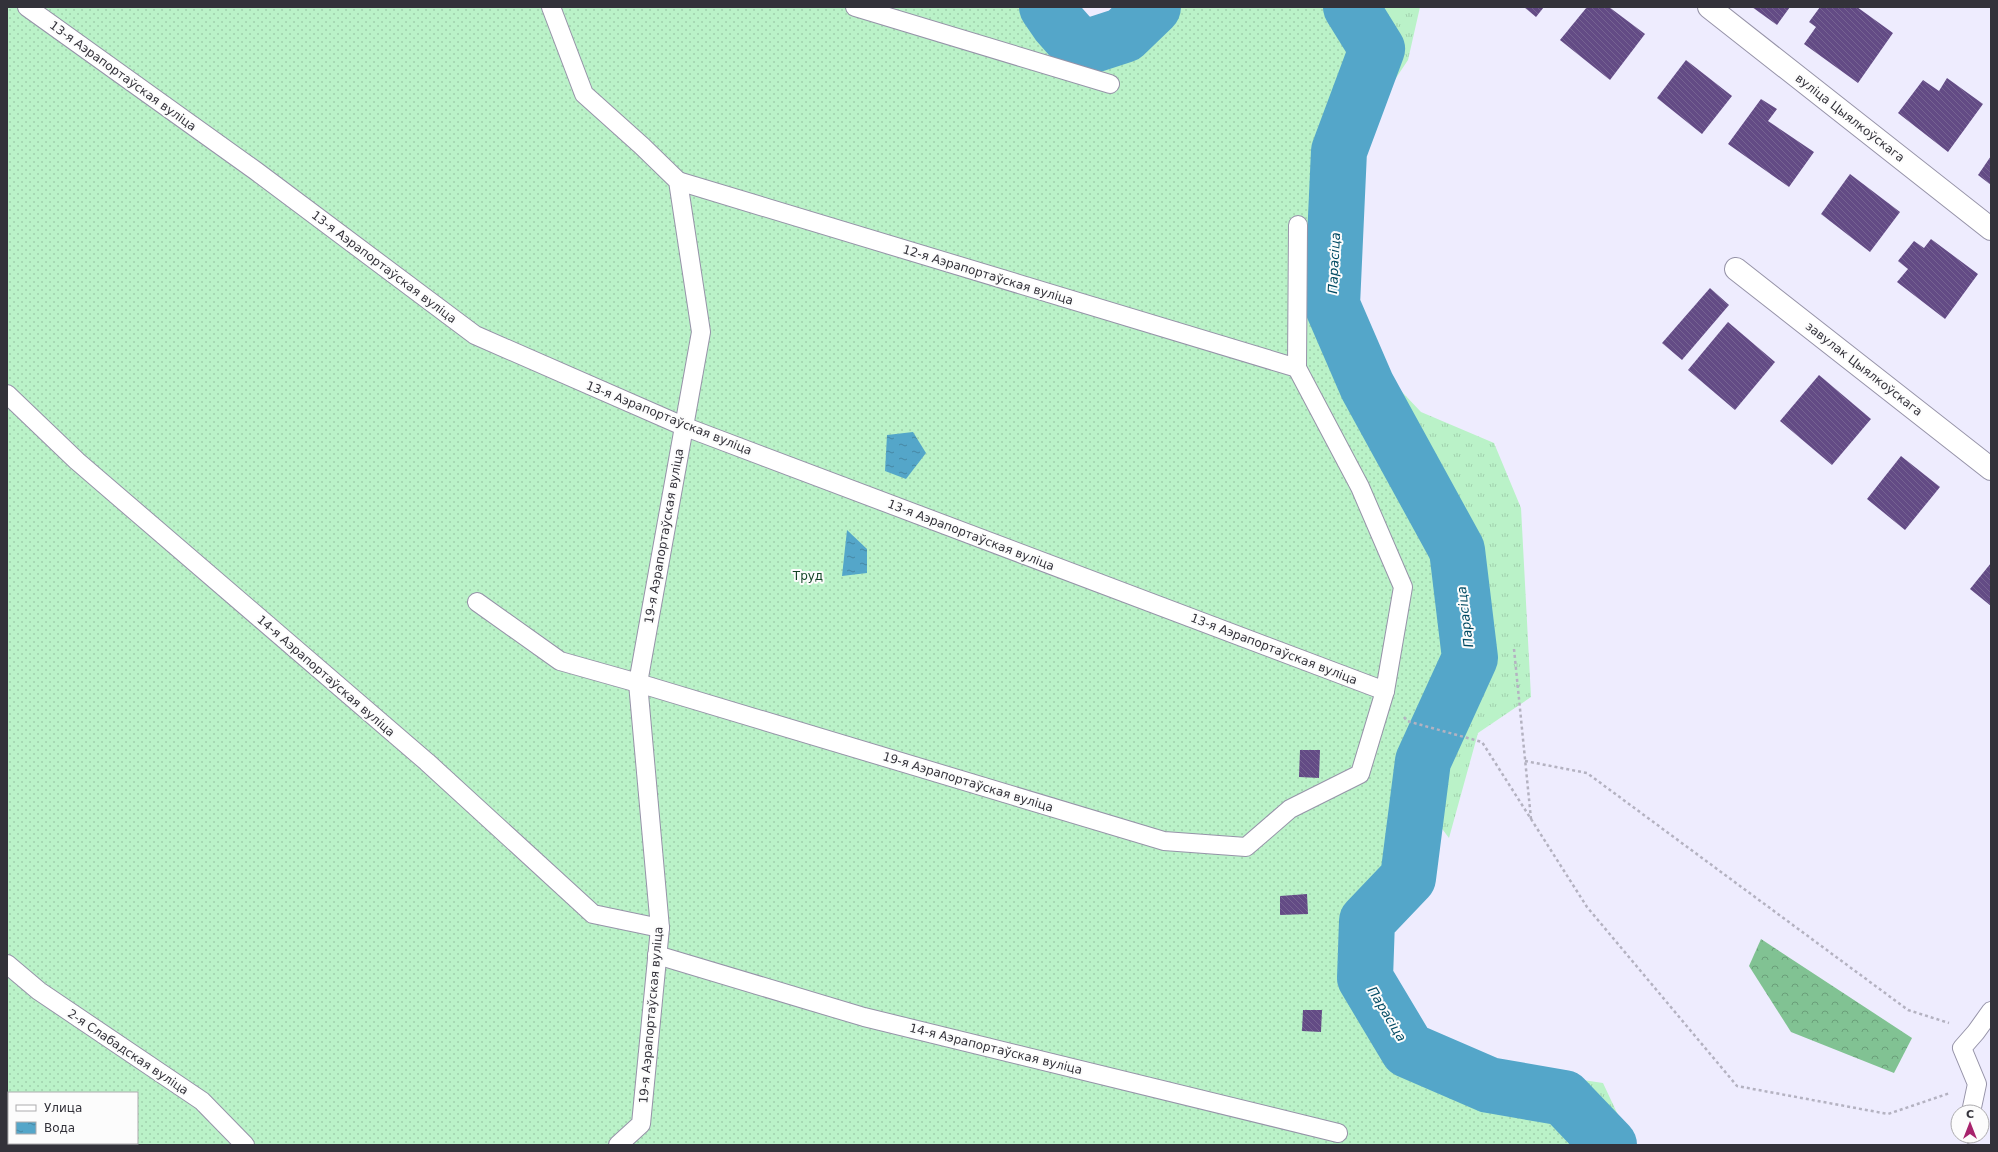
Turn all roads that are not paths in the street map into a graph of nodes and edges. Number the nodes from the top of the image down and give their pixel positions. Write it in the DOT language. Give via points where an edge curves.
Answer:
graph roads {
  1 [pos="27,7"];
  2 [pos="551,7"];
  3 [pos="855,7"];
  4 [pos="1709,7"];
  5 [pos="1110,84"];
  6 [pos="678,181"];
  7 [pos="1298,225"];
  8 [pos="1991,229"];
  9 [pos="1736,269"];
  10 [pos="1297,368"];
  11 [pos="7,394"];
  12 [pos="683,426"];
  13 [pos="1991,469"];
  14 [pos="476,602"];
  15 [pos="638,683"];
  16 [pos="1385,690"];
  17 [pos="660,928"];
  18 [pos="657,955"];
  19 [pos="7,964"];
  20 [pos="1991,1011"];
  21 [pos="1973,1104"];
  22 [pos="1338,1133"];
  23 [pos="245,1145"];
  24 [pos="618,1145"];
  1 -- 12 [label="lane, 13-я Аэрапортаўская вуліца" via="256,171 475,335"];
  2 -- 6 [label="lane" via="584,94"];
  3 -- 5 [label="lane"];
  4 -- 8 [label="street, вуліца Цыялкоўскага"];
  6 -- 10 [label="lane, 12-я Аэрапортаўская вуліца"];
  6 -- 12 [label="lane, 19-я Аэрапортаўская вуліца" via="701,332"];
  7 -- 10 [label="lane"];
  9 -- 13 [label="street, завулак Цыялкоўскага"];
  10 -- 16 [label="lane, 19-я Аэрапортаўская вуліца" via="1360,487 1403,587"];
  11 -- 17 [label="lane, 14-я Аэрапортаўская вуліца" via="78,461 427,762 593,914"];
  12 -- 15 [label="lane, 19-я Аэрапортаўская вуліца"];
  12 -- 16 [label="lane, 13-я Аэрапортаўская вуліца"];
  14 -- 15 [label="lane" via="560,661"];
  15 -- 16 [label="lane, 19-я Аэрапортаўская вуліца" via="1164,841 1246,847 1290,809 1360,774"];
  15 -- 17 [label="lane, 19-я Аэрапортаўская вуліца"];
  17 -- 18 [label="lane, 19-я Аэрапортаўская вуліца"];
  18 -- 22 [label="lane, 14-я Аэрапортаўская вуліца" via="864,1017"];
  18 -- 24 [label="lane, 19-я Аэрапортаўская вуліца" via="641,1124"];
  19 -- 23 [label="lane, 2-я Слабадская вуліца" via="39,991 202,1101"];
  20 -- 21 [label="lane" via="1962,1048 1977,1084"];
}
